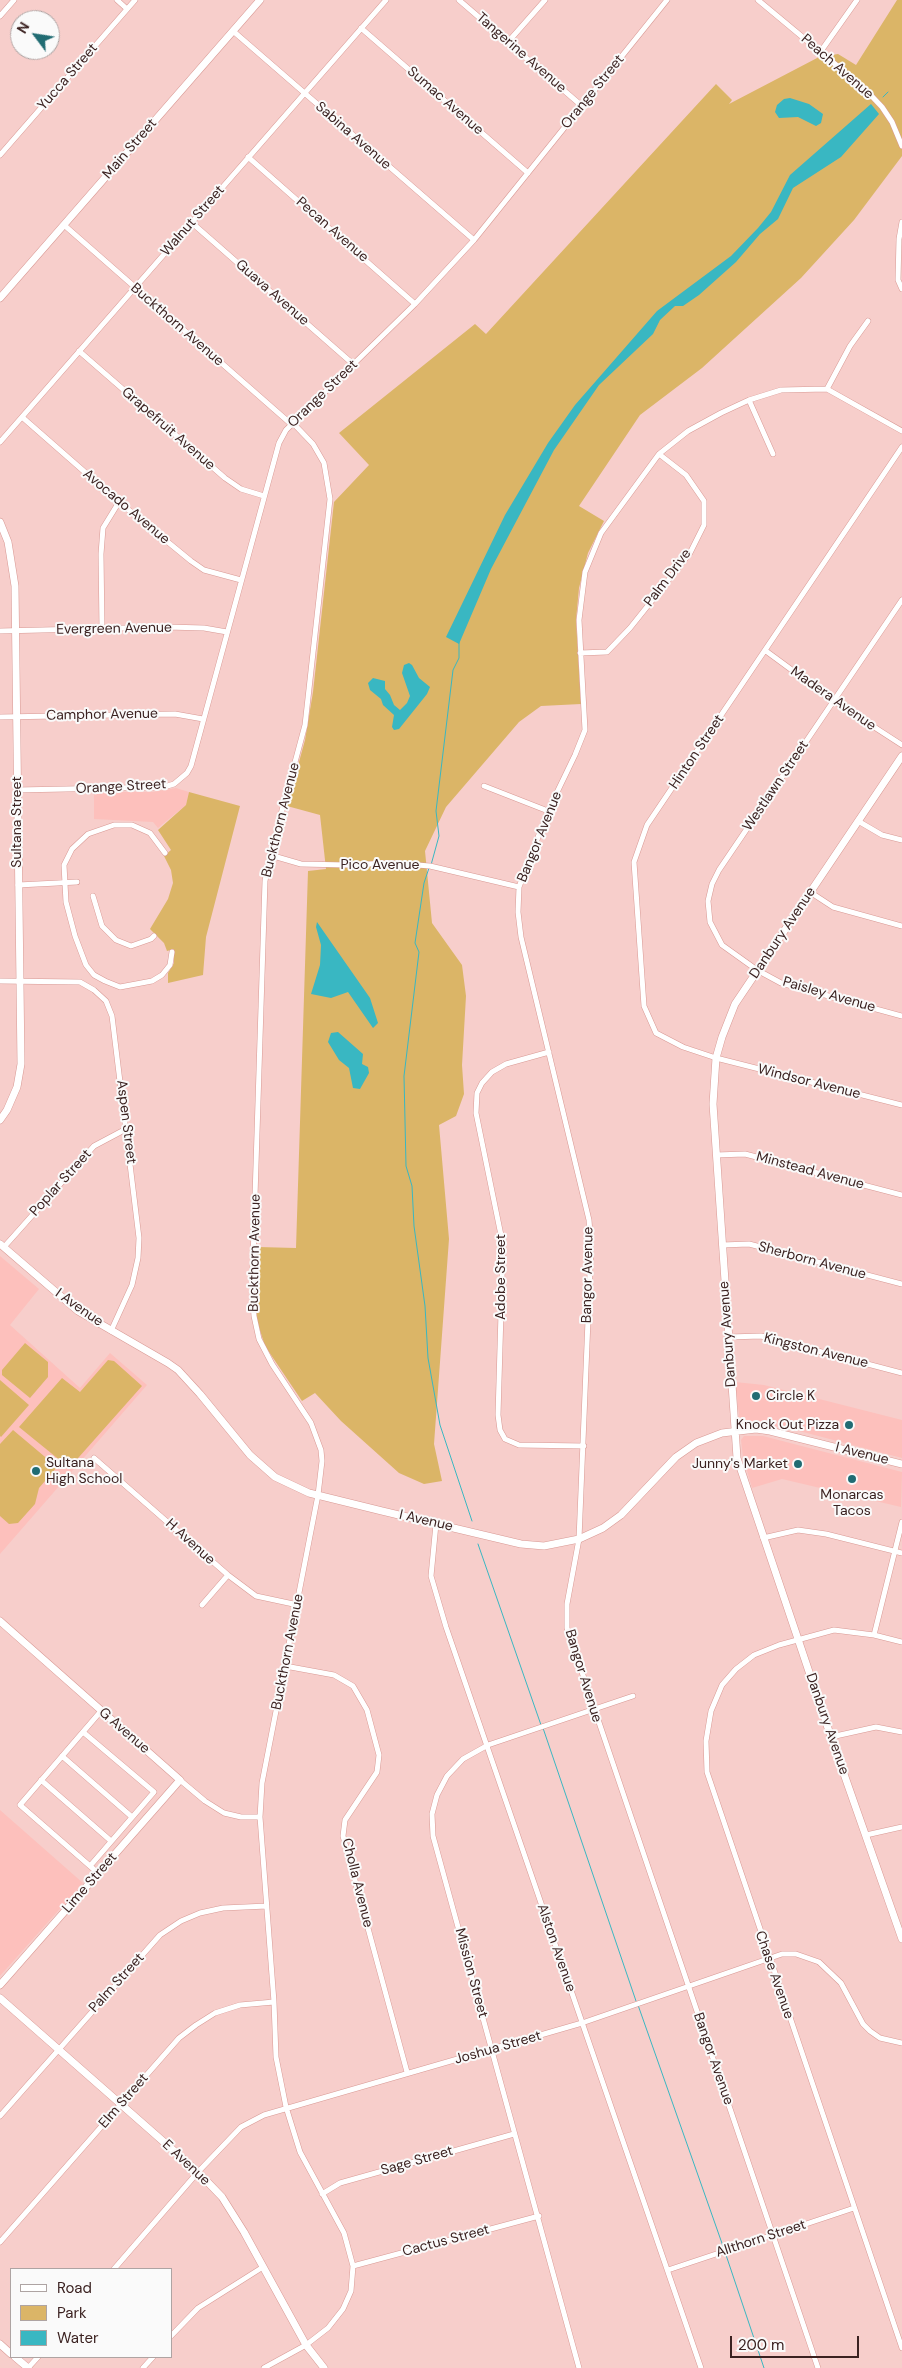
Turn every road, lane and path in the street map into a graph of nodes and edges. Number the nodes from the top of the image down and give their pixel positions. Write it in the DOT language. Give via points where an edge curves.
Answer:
graph roads {
  1 [pos="14,0"];
  2 [pos="117,0"];
  3 [pos="135,0"];
  4 [pos="260,0"];
  5 [pos="386,0"];
  6 [pos="459,0"];
  7 [pos="546,0"];
  8 [pos="667,0"];
  9 [pos="758,0"];
  10 [pos="856,0"];
  11 [pos="0,5"];
  12 [pos="127,9"];
  13 [pos="5,10"];
  14 [pos="0,16"];
  15 [pos="361,28"];
  16 [pos="233,31"];
  17 [pos="508,42"];
  18 [pos="821,51"];
  19 [pos="304,93"];
  20 [pos="582,106"];
  21 [pos="902,146"];
  22 [pos="0,155"];
  23 [pos="248,157"];
  24 [pos="528,173"];
  25 [pos="191,222"];
  26 [pos="902,222"];
  27 [pos="64,225"];
  28 [pos="474,240"];
  29 [pos="134,288"];
  30 [pos="902,289"];
  31 [pos="0,298"];
  32 [pos="415,304"];
  33 [pos="868,321"];
  34 [pos="79,351"];
  35 [pos="353,364"];
  36 [pos="827,389"];
  37 [pos="749,400"];
  38 [pos="22,417"];
  39 [pos="292,423"];
  40 [pos="902,431"];
  41 [pos="0,442"];
  42 [pos="902,447"];
  43 [pos="659,454"];
  44 [pos="773,454"];
  45 [pos="264,496"];
  46 [pos="119,502"];
  47 [pos="0,522"];
  48 [pos="241,580"];
  49 [pos="902,600"];
  50 [pos="102,629"];
  51 [pos="15,630"];
  52 [pos="0,631"];
  53 [pos="227,632"];
  54 [pos="766,651"];
  55 [pos="580,653"];
  56 [pos="834,701"];
  57 [pos="0,717"];
  58 [pos="16,717"];
  59 [pos="203,719"];
  60 [pos="902,745"];
  61 [pos="902,756"];
  62 [pos="484,786"];
  63 [pos="17,790"];
  64 [pos="548,812"];
  65 [pos="858,821"];
  66 [pos="902,840"];
  67 [pos="165,853"];
  68 [pos="270,856"];
  69 [pos="65,882"];
  70 [pos="77,882"];
  71 [pos="18,885"];
  72 [pos="519,887"];
  73 [pos="810,892"];
  74 [pos="93,896"];
  75 [pos="902,926"];
  76 [pos="154,936"];
  77 [pos="172,952"];
  78 [pos="757,970"];
  79 [pos="20,980"];
  80 [pos="0,981"];
  81 [pos="902,1016"];
  82 [pos="549,1052"];
  83 [pos="716,1058"];
  84 [pos="902,1105"];
  85 [pos="0,1120"];
  86 [pos="126,1129"];
  87 [pos="716,1155"];
  88 [pos="902,1195"];
  89 [pos="722,1245"];
  90 [pos="2,1246"];
  91 [pos="902,1284"];
  92 [pos="111,1331"];
  93 [pos="729,1337"];
  94 [pos="902,1373"];
  95 [pos="734,1431"];
  96 [pos="584,1446"];
  97 [pos="94,1458"];
  98 [pos="902,1464"];
  99 [pos="318,1495"];
  100 [pos="902,1522"];
  101 [pos="436,1524"];
  102 [pos="763,1538"];
  103 [pos="579,1540"];
  104 [pos="894,1551"];
  105 [pos="902,1553"];
  106 [pos="228,1575"];
  107 [pos="202,1605"];
  108 [pos="298,1605"];
  109 [pos="0,1621"];
  110 [pos="874,1635"];
  111 [pos="798,1639"];
  112 [pos="902,1642"];
  113 [pos="285,1666"];
  114 [pos="633,1696"];
  115 [pos="101,1711"];
  116 [pos="593,1711"];
  117 [pos="83,1732"];
  118 [pos="902,1732"];
  119 [pos="831,1737"];
  120 [pos="488,1745"];
  121 [pos="62,1756"];
  122 [pos="40,1780"];
  123 [pos="180,1780"];
  124 [pos="132,1817"];
  125 [pos="260,1817"];
  126 [pos="902,1827"];
  127 [pos="866,1835"];
  128 [pos="111,1841"];
  129 [pos="90,1866"];
  130 [pos="98,1873"];
  131 [pos="268,1906"];
  132 [pos="901,1936"];
  133 [pos="768,1958"];
  134 [pos="0,1985"];
  135 [pos="689,1988"];
  136 [pos="0,1998"];
  137 [pos="274,2002"];
  138 [pos="582,2023"];
  139 [pos="902,2043"];
  140 [pos="57,2050"];
  141 [pos="492,2050"];
  142 [pos="407,2072"];
  143 [pos="120,2104"];
  144 [pos="286,2107"];
  145 [pos="0,2116"];
  146 [pos="514,2134"];
  147 [pos="198,2172"];
  148 [pos="322,2194"];
  149 [pos="854,2208"];
  150 [pos="538,2216"];
  151 [pos="773,2235"];
  152 [pos="0,2242"];
  153 [pos="353,2266"];
  154 [pos="263,2267"];
  155 [pos="115,2268"];
  156 [pos="668,2270"];
  157 [pos="172,2335"];
  158 [pos="0,2344"];
  159 [pos="306,2345"];
  160 [pos="902,2348"];
  161 [pos="10,2353"];
  162 [pos="16,2358"];
  163 [pos="37,2358"];
  164 [pos="152,2358"];
  165 [pos="28,2368"];
  166 [pos="143,2368"];
  167 [pos="264,2368"];
  168 [pos="324,2368"];
  169 [pos="579,2368"];
  170 [pos="701,2368"];
  171 [pos="818,2368"];
  1 -- 13 [label="street"];
  2 -- 12 [label="street"];
  3 -- 12 [label="street, Yucca Street"];
  4 -- 16 [label="street, Main Street"];
  5 -- 15 [label="street, Walnut Street"];
  6 -- 17 [label="street, Tangerine Avenue"];
  7 -- 17 [label="street"];
  8 -- 20 [label="street, Orange Street"];
  9 -- 18 [label="street, Peach Avenue"];
  10 -- 18 [label="street"];
  11 -- 13 [label="street"];
  12 -- 22 [label="street, Yucca Street"];
  13 -- 14 [label="street"];
  15 -- 19 [label="street, Walnut Street"];
  15 -- 24 [label="street, Sumac Avenue"];
  16 -- 19 [label="street, Sabina Avenue"];
  16 -- 27 [label="street, Main Street"];
  17 -- 20 [label="street, Tangerine Avenue"];
  18 -- 21 [label="street, Peach Avenue" via="882,107"];
  19 -- 23 [label="street, Walnut Street"];
  19 -- 28 [label="street, Sabina Avenue"];
  20 -- 24 [label="street, Orange Street"];
  23 -- 25 [label="street, Walnut Street"];
  23 -- 32 [label="street, Pecan Avenue"];
  24 -- 28 [label="street, Orange Street"];
  25 -- 29 [label="street, Walnut Street"];
  25 -- 35 [label="street, Guava Avenue"];
  26 -- 30 [label="street" via="898,280"];
  27 -- 29 [label="street, Buckthorn Avenue"];
  27 -- 31 [label="street, Main Street"];
  28 -- 32 [label="street, Orange Street"];
  29 -- 34 [label="street, Walnut Street"];
  29 -- 39 [label="street, Buckthorn Avenue"];
  32 -- 35 [label="street, Orange Street"];
  33 -- 36 [label="street" via="850,346"];
  34 -- 38 [label="street, Walnut Street"];
  34 -- 45 [label="street, Grapefruit Avenue" via="225,478 241,489"];
  35 -- 39 [label="street, Orange Street"];
  36 -- 37 [label="street, Bangor Avenue" via="781,390"];
  36 -- 40 [label="street"];
  37 -- 43 [label="street, Bangor Avenue" via="688,431"];
  37 -- 44 [label="street"];
  38 -- 41 [label="street, Walnut Street"];
  38 -- 46 [label="street, Avocado Avenue"];
  39 -- 45 [label="street, Orange Street" via="279,443"];
  39 -- 68 [label="street, Buckthorn Avenue" via="313,444 324,463 330,504 304,726"];
  42 -- 54 [label="street, Hinton Street"];
  43 -- 55 [label="street, Bangor Avenue" via="601,533 584,572 579,620"];
  43 -- 55 [label="street, Palm Drive" via="686,475 704,501 704,525 690,553 607,652"];
  45 -- 48 [label="street, Orange Street"];
  46 -- 48 [label="street, Avocado Avenue" via="204,570"];
  46 -- 50 [label="street" via="103,528"];
  47 -- 51 [label="street, Sultana Street" via="13,566"];
  48 -- 53 [label="street, Orange Street"];
  49 -- 56 [label="street, Westlawn Street"];
  50 -- 51 [label="street, Evergreen Avenue"];
  50 -- 53 [label="street, Evergreen Avenue" via="177,627"];
  51 -- 52 [label="street, Evergreen Avenue"];
  51 -- 58 [label="street, Sultana Street"];
  53 -- 59 [label="street, Orange Street"];
  54 -- 56 [label="street, Madera Avenue"];
  54 -- 83 [label="street, Hinton Street" via="647,824 634,862 644,1006 656,1033 683,1047"];
  55 -- 64 [label="street, Bangor Avenue" via="585,730"];
  56 -- 60 [label="street, Madera Avenue"];
  56 -- 78 [label="street, Westlawn Street" via="719,870 709,892 710,922 717,937 731,953"];
  57 -- 58 [label="street, Camphor Avenue"];
  58 -- 59 [label="street, Camphor Avenue" via="175,714"];
  58 -- 63 [label="street, Sultana Street"];
  59 -- 63 [label="street, Orange Street" via="191,766 174,784 139,789"];
  61 -- 65 [label="street, Danbury Avenue"];
  62 -- 64 [label="street"];
  63 -- 71 [label="street, Sultana Street"];
  64 -- 72 [label="street, Bangor Avenue"];
  65 -- 66 [label="street" via="882,835"];
  65 -- 73 [label="street, Danbury Avenue"];
  67 -- 69 [label="street" via="150,833 132,825 114,825 88,834 72,849 64,865"];
  68 -- 72 [label="street, Pico Avenue" via="301,864 430,866"];
  68 -- 99 [label="street, Buckthorn Avenue" via="263,926 252,1291 254,1316 264,1350 317,1436 322,1461"];
  69 -- 70 [label="street"];
  69 -- 71 [label="street"];
  69 -- 77 [label="street" via="66,902 75,936 86,965 94,975 120,987 152,980 162,975 170,965"];
  71 -- 79 [label="street, Sultana Street"];
  72 -- 82 [label="street, Bangor Avenue" via="521,937"];
  73 -- 75 [label="street" via="833,907"];
  73 -- 78 [label="street, Danbury Avenue"];
  74 -- 76 [label="street" via="102,926 116,940 131,946"];
  78 -- 81 [label="street, Paisley Avenue" via="781,983"];
  78 -- 83 [label="street, Danbury Avenue" via="730,1016"];
  79 -- 80 [label="street, Aspen Street"];
  79 -- 85 [label="street, Sultana Street" via="20,1076 13,1098"];
  79 -- 86 [label="street, Aspen Street" via="80,982 106,1002 112,1016"];
  82 -- 96 [label="street, Bangor Avenue" via="589,1220 591,1247"];
  82 -- 96 [label="street, Adobe Street" via="499,1068 482,1083 478,1093 476,1113 504,1245 498,1415 505,1439 519,1445"];
  83 -- 84 [label="street, Windsor Avenue"];
  83 -- 87 [label="street, Danbury Avenue" via="713,1104"];
  86 -- 90 [label="street, Poplar Street" via="94,1146"];
  86 -- 92 [label="street, Aspen Street" via="137,1213 138,1258 126,1301"];
  87 -- 88 [label="street, Minstead Avenue" via="745,1154"];
  87 -- 89 [label="street, Danbury Avenue"];
  89 -- 91 [label="street, Sherborn Avenue" via="749,1244"];
  89 -- 93 [label="street, Danbury Avenue"];
  90 -- 92 [label="street, I Avenue" via="78,1311"];
  92 -- 99 [label="street, I Avenue" via="178,1370 246,1451 268,1471 291,1486"];
  93 -- 94 [label="street, Kingston Avenue" via="760,1336"];
  93 -- 95 [label="street, Danbury Avenue"];
  95 -- 98 [label="street, I Avenue" via="770,1431"];
  95 -- 102 [label="street, Danbury Avenue" via="737,1458"];
  95 -- 103 [label="street, I Avenue" via="708,1438 687,1449 666,1466 621,1515"];
  96 -- 103 [label="street, Bangor Avenue"];
  97 -- 106 [label="street, H Avenue"];
  99 -- 101 [label="street, I Avenue"];
  99 -- 108 [label="street, Buckthorn Avenue"];
  100 -- 104 [label="street"];
  101 -- 103 [label="street, I Avenue" via="532,1546"];
  101 -- 120 [label="street, Alston Avenue" via="431,1576"];
  102 -- 104 [label="street" via="798,1530"];
  102 -- 111 [label="street, Danbury Avenue"];
  103 -- 116 [label="street, Bangor Avenue" via="567,1604 567,1628"];
  104 -- 105 [label="street"];
  104 -- 110 [label="street"];
  106 -- 107 [label="street"];
  106 -- 108 [label="street, H Avenue" via="256,1596"];
  108 -- 113 [label="street, Buckthorn Avenue"];
  109 -- 115 [label="street, G Avenue"];
  110 -- 111 [label="street, Chase Avenue" via="834,1630"];
  110 -- 112 [label="street, Chase Avenue"];
  111 -- 119 [label="street, Danbury Avenue"];
  111 -- 133 [label="street, Chase Avenue" via="754,1656 736,1669 722,1685 711,1711 706,1741 707,1772"];
  113 -- 125 [label="street, Buckthorn Avenue" via="262,1783"];
  113 -- 142 [label="street, Cholla Avenue" via="334,1675 353,1686 367,1710 379,1755 377,1772 344,1820 343,1836"];
  114 -- 116 [label="street, Mission Street"];
  115 -- 117 [label="street"];
  115 -- 123 [label="street, G Avenue"];
  116 -- 120 [label="street, Mission Street"];
  116 -- 135 [label="street, Bangor Avenue"];
  117 -- 121 [label="street"];
  117 -- 124 [label="street" via="154,1792"];
  118 -- 119 [label="street" via="876,1727"];
  119 -- 127 [label="street, Danbury Avenue"];
  120 -- 138 [label="street, Alston Avenue"];
  120 -- 141 [label="street, Mission Street" via="463,1759 447,1776 432,1814 434,1836"];
  121 -- 122 [label="street"];
  121 -- 124 [label="street"];
  122 -- 128 [label="street"];
  122 -- 129 [label="street" via="20,1805"];
  123 -- 125 [label="street, G Avenue" via="204,1802 224,1812 241,1817"];
  123 -- 130 [label="street, Lime Street"];
  124 -- 128 [label="street"];
  125 -- 131 [label="street, Buckthorn Avenue"];
  126 -- 127 [label="street"];
  127 -- 132 [label="street, Danbury Avenue"];
  128 -- 129 [label="street"];
  129 -- 130 [label="street"];
  130 -- 134 [label="street, Lime Street"];
  131 -- 137 [label="street, Buckthorn Avenue"];
  131 -- 140 [label="street, Palm Street" via="224,1908 200,1913 160,1935"];
  133 -- 135 [label="street, Joshua Street"];
  133 -- 139 [label="street, Joshua Street" via="796,1954 819,1962 841,1983 862,2024 880,2038"];
  133 -- 149 [label="street, Chase Avenue"];
  135 -- 138 [label="street, Joshua Street"];
  135 -- 151 [label="street, Bangor Avenue"];
  136 -- 140 [label="street, E Avenue"];
  137 -- 143 [label="street, Elm Street" via="240,2004 215,2013 196,2025 179,2038"];
  137 -- 144 [label="street, Buckthorn Avenue" via="276,2057"];
  138 -- 141 [label="street, Joshua Street"];
  138 -- 156 [label="street, Alston Avenue"];
  140 -- 143 [label="street, E Avenue"];
  140 -- 145 [label="street, Palm Street"];
  141 -- 142 [label="street, Joshua Street"];
  141 -- 146 [label="street, Mission Street"];
  142 -- 144 [label="street, Joshua Street"];
  143 -- 147 [label="street, E Avenue"];
  143 -- 152 [label="street, Elm Street"];
  144 -- 147 [label="street, Joshua Street" via="242,2127"];
  144 -- 148 [label="street, Buckthorn Avenue" via="300,2152"];
  146 -- 148 [label="street, Sage Street" via="340,2182"];
  146 -- 150 [label="street, Mission Street"];
  147 -- 154 [label="street, E Avenue" via="222,2197"];
  147 -- 155 [label="street, Joshua Street"];
  148 -- 153 [label="street, Buckthorn Avenue" via="344,2234"];
  149 -- 151 [label="street, Allthorn Street"];
  149 -- 160 [label="street, Chase Avenue"];
  150 -- 153 [label="street, Cactus Street"];
  150 -- 169 [label="street, Mission Street"];
  151 -- 156 [label="street, Allthorn Street"];
  151 -- 171 [label="street, Bangor Avenue"];
  153 -- 159 [label="street, Buckthorn Avenue" via="351,2290 343,2309 328,2328"];
  154 -- 157 [label="street" via="198,2308"];
  154 -- 159 [label="street, E Avenue"];
  156 -- 170 [label="street, Alston Avenue"];
  158 -- 161 [label="street"];
  159 -- 167 [label="street"];
  159 -- 168 [label="street, E Avenue"];
  162 -- 165 [label="street"];
  163 -- 165 [label="street"];
  164 -- 166 [label="street"];
}
